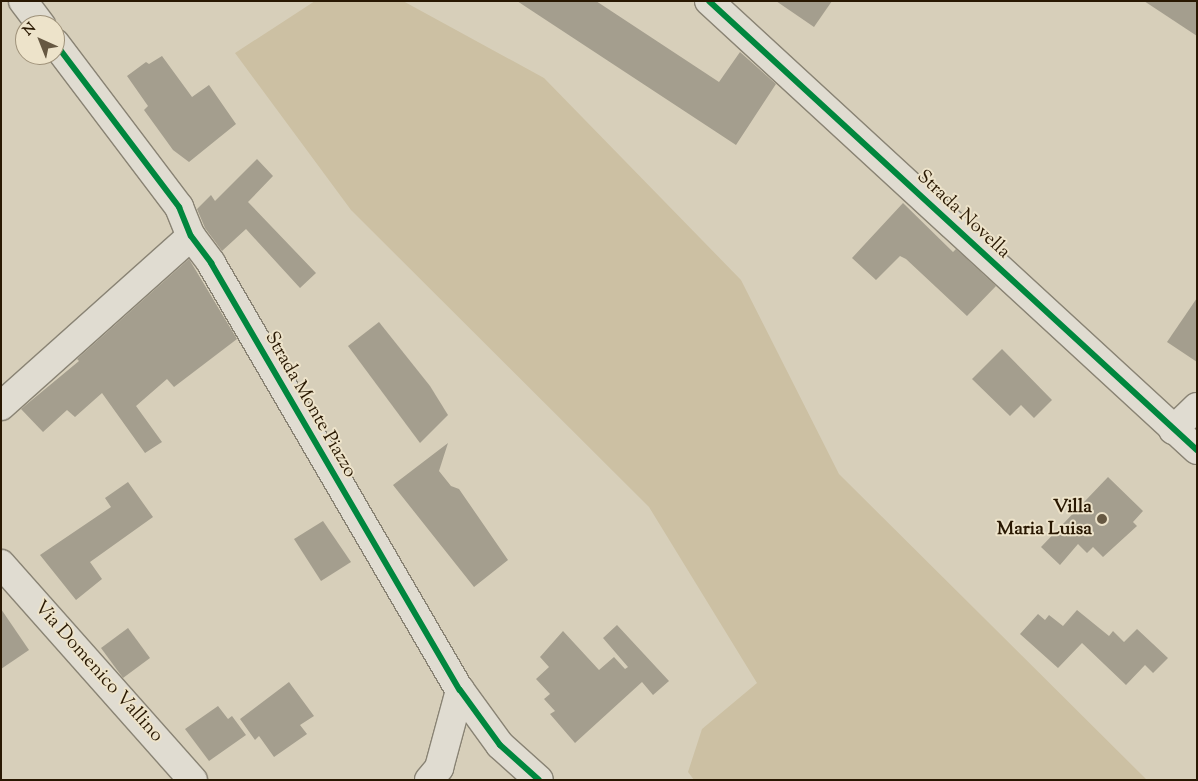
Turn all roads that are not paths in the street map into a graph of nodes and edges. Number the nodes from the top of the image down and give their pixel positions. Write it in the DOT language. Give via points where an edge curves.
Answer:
graph roads {
  1 [pos="23,1"];
  2 [pos="709,1"];
  3 [pos="34,15"];
  4 [pos="65,56"];
  5 [pos="191,236"];
  6 [pos="1,406"];
  7 [pos="1197,406"];
  8 [pos="1173,430"];
  9 [pos="1197,450"];
  10 [pos="1,564"];
  11 [pos="460,690"];
  12 [pos="193,780"];
  13 [pos="429,780"];
  14 [pos="539,780"];
  1 -- 3 [label="street"];
  2 -- 8 [label="street, Strada Novella"];
  4 -- 5 [label="street, Strada Monte Piazzo" via="179,207"];
  5 -- 6 [label="street"];
  5 -- 11 [label="street, Strada Monte Piazzo" via="211,263"];
  7 -- 8 [label="street"];
  8 -- 9 [label="street, Strada Novella"];
  10 -- 12 [label="street, Via Domenico Vallino"];
  11 -- 13 [label="street" via="439,768"];
  11 -- 14 [label="street, Strada Monte Piazzo" via="500,745"];
}
